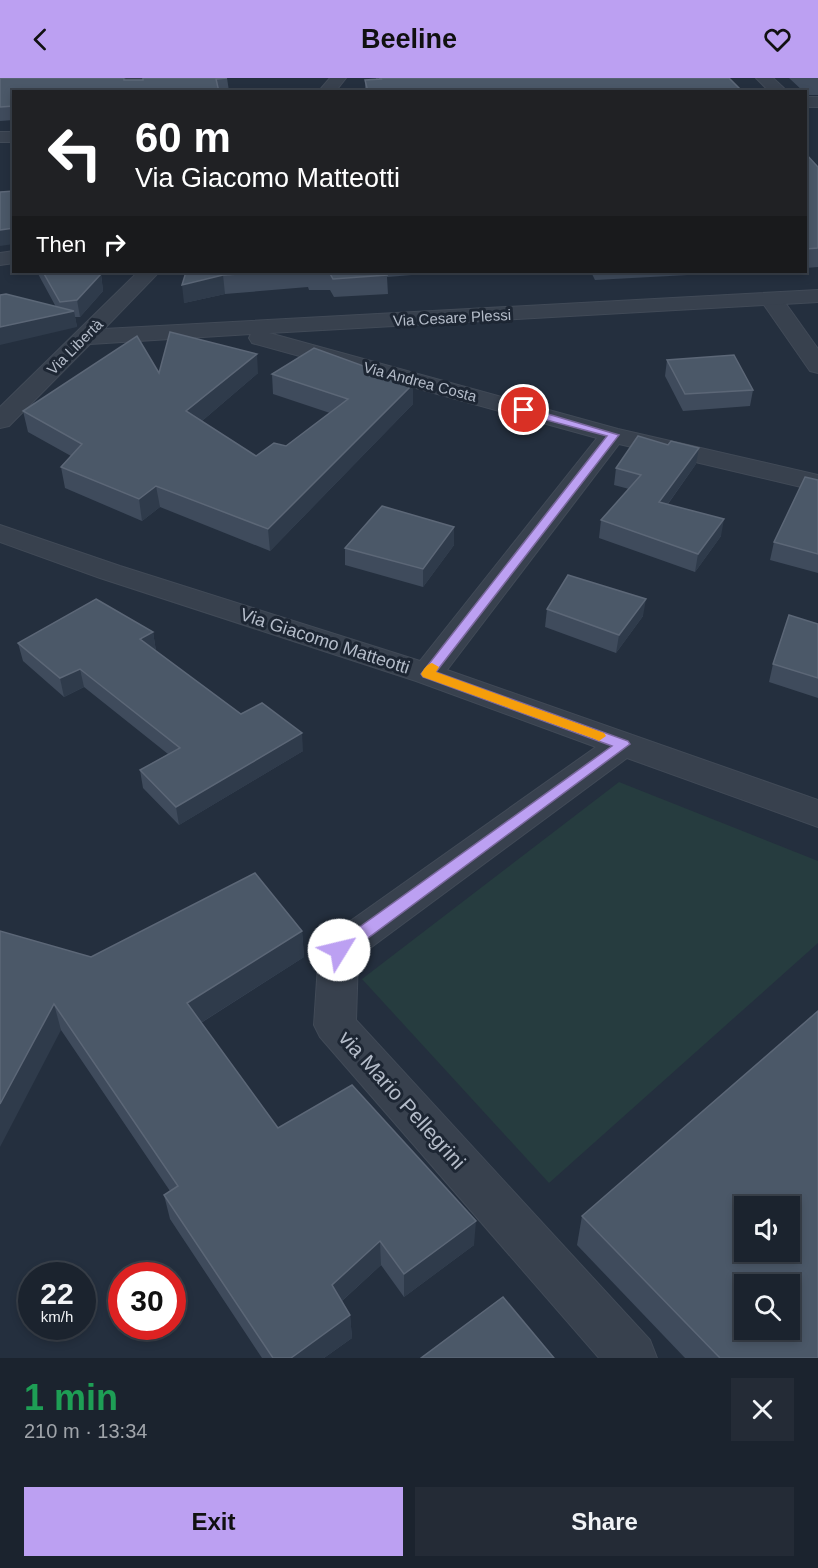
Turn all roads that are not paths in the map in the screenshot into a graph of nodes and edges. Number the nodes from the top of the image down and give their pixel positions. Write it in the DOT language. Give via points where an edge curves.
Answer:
graph roads {
  1 [pos="338,78"];
  2 [pos="764,78"];
  3 [pos="328,90"];
  4 [pos="778,90"];
  5 [pos="148,273"];
  6 [pos="818,296"];
  7 [pos="771,299"];
  8 [pos="232,331"];
  9 [pos="86,337"];
  10 [pos="818,366"];
  11 [pos="0,421"];
  12 [pos="614,435"];
  13 [pos="818,483"];
  14 [pos="0,533"];
  15 [pos="427,674"];
  16 [pos="623,744"];
  17 [pos="818,814"];
  18 [pos="632,1358"];
  1 -- 3 [label="street"];
  2 -- 4 [label="street"];
  5 -- 9 [label="street, Via Libertà"];
  6 -- 7 [label="street, Via Cesare Plessi"];
  7 -- 8 [label="street, Via Cesare Plessi"];
  7 -- 10 [label="street"];
  8 -- 9 [label="street, Via Cesare Plessi"];
  8 -- 12 [label="street, Via Andrea Costa"];
  9 -- 11 [label="street, Via Libertà"];
  12 -- 13 [label="street, Via Andrea Costa"];
  12 -- 15 [label="street"];
  14 -- 15 [label="street, Via Giacomo Matteotti"];
  15 -- 16 [label="street, Via Giacomo Matteotti"];
  16 -- 17 [label="street, Via Giacomo Matteotti"];
  16 -- 18 [label="street, via Mario Pellegrini" via="339,950 335,1025"];
}
